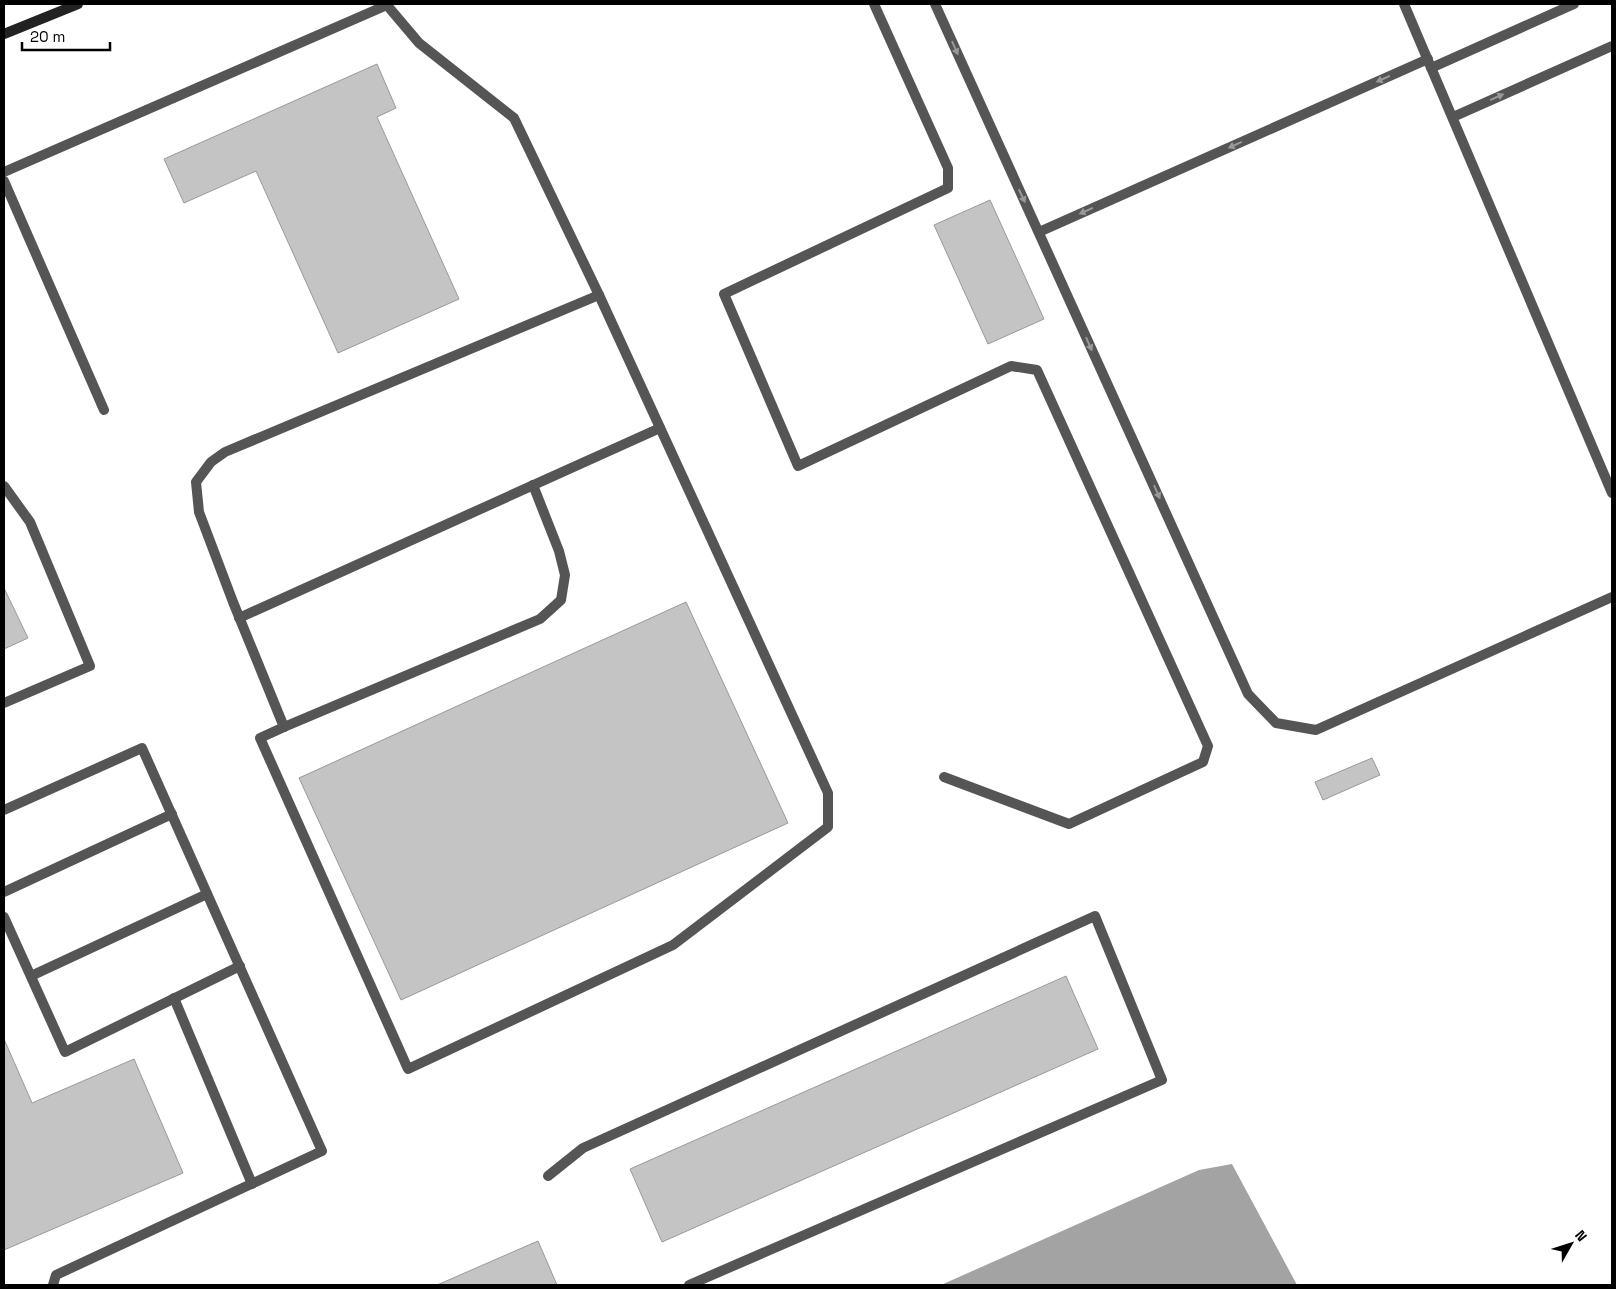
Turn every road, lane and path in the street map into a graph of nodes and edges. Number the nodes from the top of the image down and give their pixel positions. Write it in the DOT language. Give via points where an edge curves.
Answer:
graph roads {
  1 [pos="78,4"];
  2 [pos="874,4"];
  3 [pos="935,4"];
  4 [pos="1404,4"];
  5 [pos="1574,4"];
  6 [pos="386,5"];
  7 [pos="4,34"];
  8 [pos="1612,46"];
  9 [pos="1430,63"];
  10 [pos="1452,117"];
  11 [pos="4,172"];
  12 [pos="4,182"];
  13 [pos="1039,232"];
  14 [pos="599,295"];
  15 [pos="104,410"];
  16 [pos="660,428"];
  17 [pos="533,485"];
  18 [pos="4,486"];
  19 [pos="1612,493"];
  20 [pos="1612,597"];
  21 [pos="239,618"];
  22 [pos="4,703"];
  23 [pos="284,727"];
  24 [pos="944,777"];
  25 [pos="4,810"];
  26 [pos="172,814"];
  27 [pos="4,892"];
  28 [pos="207,894"];
  29 [pos="4,917"];
  30 [pos="240,966"];
  31 [pos="31,976"];
  32 [pos="174,998"];
  33 [pos="548,1176"];
  34 [pos="252,1184"];
  35 [pos="53,1285"];
  36 [pos="689,1285"];
  1 -- 7 [label="street"];
  2 -- 24 [label="lane" via="948,168 948,188 724,294 798,466 1012,366 1036,370 1208,746 1203,762 1069,824"];
  3 -- 13 [label="lane, one-way"];
  4 -- 9 [label="lane"];
  5 -- 9 [label="lane"];
  6 -- 11 [label="lane"];
  6 -- 14 [label="lane" via="419,43 514,118"];
  10 -- 8 [label="lane, one-way"];
  9 -- 10 [label="lane"];
  9 -- 13 [label="lane, one-way"];
  10 -- 19 [label="lane"];
  12 -- 15 [label="lane"];
  13 -- 20 [label="lane, one-way" via="1248,694 1276,723 1316,730"];
  14 -- 16 [label="lane"];
  14 -- 21 [label="lane" via="225,452 211,462 196,482 199,512"];
  16 -- 17 [label="lane"];
  16 -- 23 [label="lane" via="828,793 828,827 672,945 408,1068 260,738"];
  17 -- 21 [label="lane"];
  17 -- 23 [label="lane" via="565,575 560,600 540,619"];
  18 -- 22 [label="lane" via="30,522 90,666"];
  21 -- 23 [label="lane"];
  25 -- 26 [label="lane" via="142,748"];
  26 -- 27 [label="lane"];
  26 -- 28 [label="lane"];
  28 -- 30 [label="lane"];
  28 -- 31 [label="lane"];
  29 -- 31 [label="lane"];
  30 -- 32 [label="lane"];
  30 -- 34 [label="lane" via="322,1151"];
  31 -- 32 [label="lane" via="64,1052"];
  32 -- 34 [label="lane"];
  33 -- 36 [label="lane" via="583,1148 1095,916 1162,1080"];
  34 -- 35 [label="lane" via="56,1275"];
}
